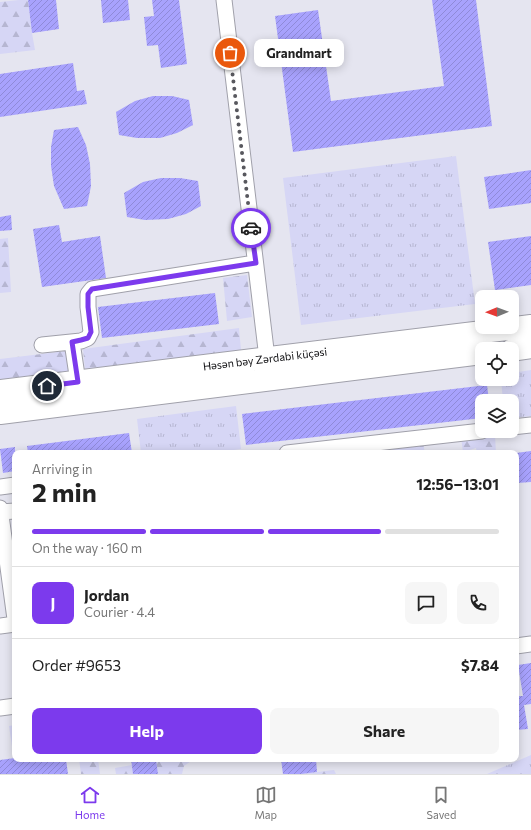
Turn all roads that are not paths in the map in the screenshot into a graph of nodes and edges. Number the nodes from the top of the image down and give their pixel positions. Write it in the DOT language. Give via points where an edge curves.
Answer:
graph roads {
  1 [pos="224,0"];
  2 [pos="256,263"];
  3 [pos="531,326"];
  4 [pos="72,342"];
  5 [pos="42,345"];
  6 [pos="531,347"];
  7 [pos="519,349"];
  8 [pos="475,354"];
  9 [pos="267,358"];
  10 [pos="78,382"];
  11 [pos="0,391"];
  12 [pos="0,413"];
  13 [pos="531,425"];
  14 [pos="519,427"];
  15 [pos="475,432"];
  16 [pos="314,450"];
  17 [pos="12,485"];
  18 [pos="0,487"];
  19 [pos="0,508"];
  20 [pos="12,511"];
  21 [pos="0,512"];
  22 [pos="2,536"];
  23 [pos="6,592"];
  24 [pos="12,610"];
  25 [pos="12,624"];
  26 [pos="0,626"];
  27 [pos="531,644"];
  28 [pos="519,646"];
  29 [pos="12,706"];
  30 [pos="0,708"];
  1 -- 2 [label="street"];
  2 -- 4 [label="street" via="92,289 88,294 91,332 88,338"];
  2 -- 9 [label="street"];
  3 -- 9 [label="main road, Həsən bəy Zərdabi küçəsi"];
  4 -- 5 [label="street"];
  4 -- 10 [label="street"];
  6 -- 7 [label="main road"];
  8 -- 12 [label="main road, Həsən bəy Zərdabi küçəsi"];
  9 -- 10 [label="main road, Həsən bəy Zərdabi küçəsi"];
  10 -- 11 [label="main road, Həsən bəy Zərdabi küçəsi"];
  13 -- 14 [label="street"];
  15 -- 16 [label="street"];
  17 -- 18 [label="street"];
  19 -- 21 [label="street"];
  20 -- 21 [label="street"];
  21 -- 22 [label="street"];
  22 -- 23 [label="street"];
  23 -- 24 [label="street"];
  25 -- 26 [label="street"];
  27 -- 28 [label="street"];
  29 -- 30 [label="street"];
}
